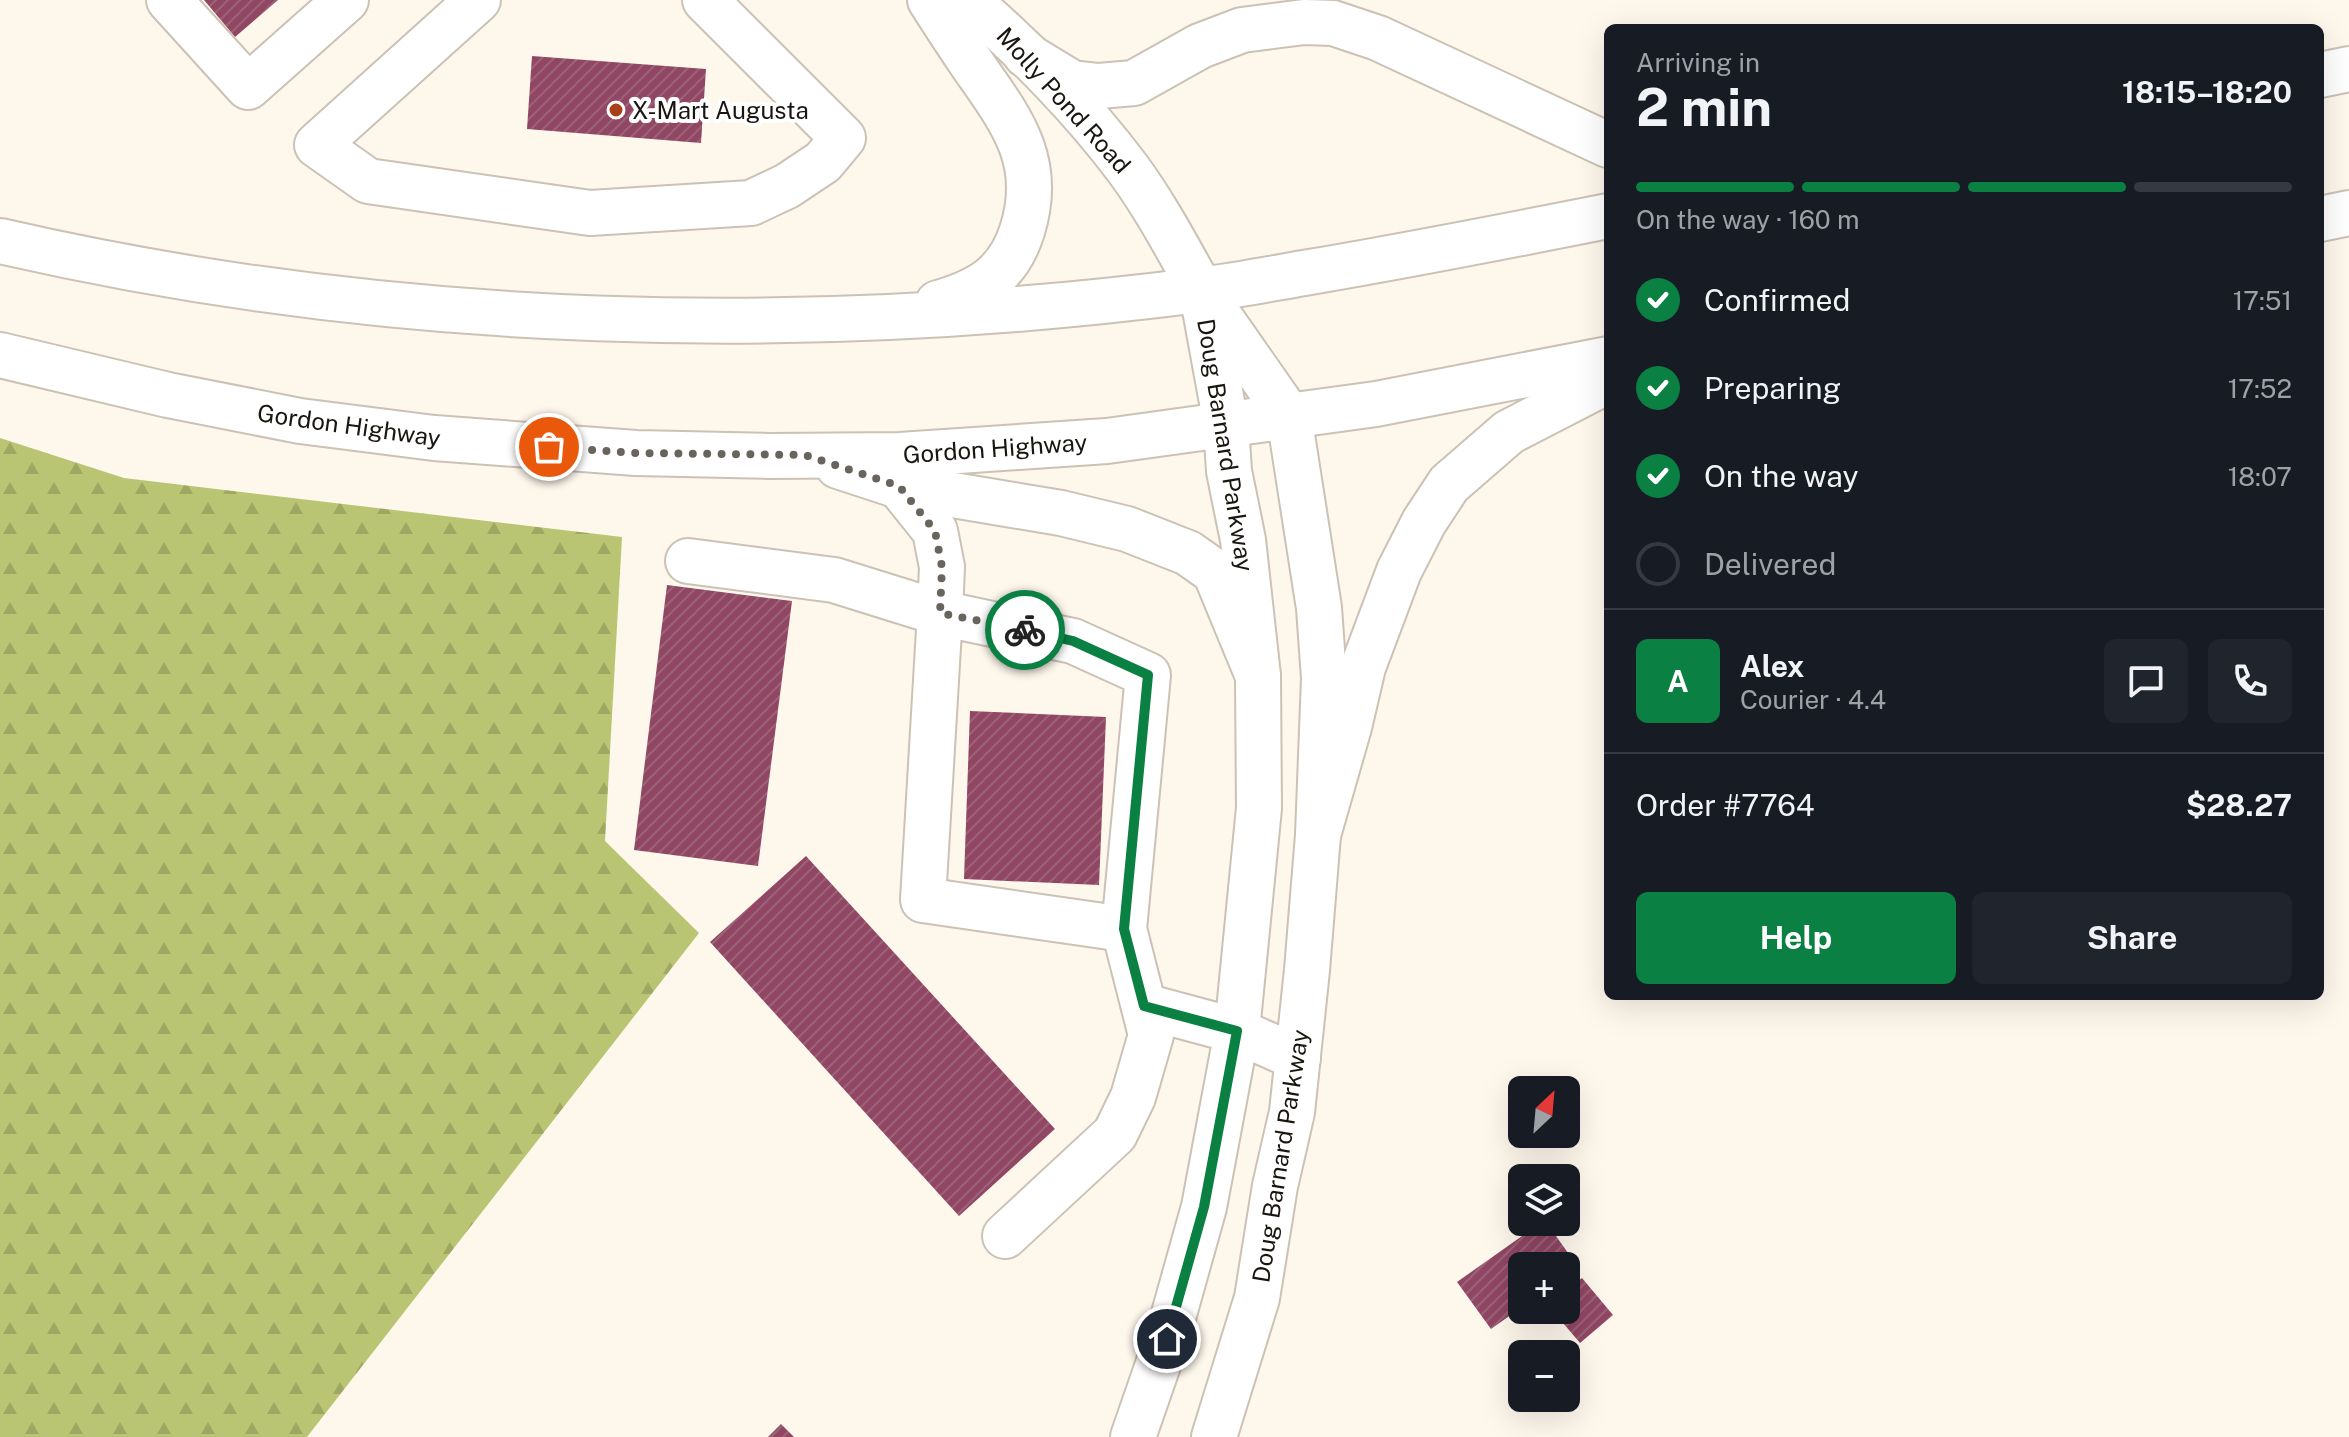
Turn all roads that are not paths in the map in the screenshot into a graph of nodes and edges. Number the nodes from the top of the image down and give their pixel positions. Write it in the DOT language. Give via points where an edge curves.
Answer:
graph roads {
  1 [pos="169,0"];
  2 [pos="346,0"];
  3 [pos="478,0"];
  4 [pos="705,0"];
  5 [pos="930,0"];
  6 [pos="967,0"];
  7 [pos="1026,55"];
  8 [pos="2349,69"];
  9 [pos="2324,74"];
  10 [pos="1604,143"];
  11 [pos="2349,213"];
  12 [pos="1604,217"];
  13 [pos="2324,218"];
  14 [pos="0,241"];
  15 [pos="1201,290"];
  16 [pos="881,318"];
  17 [pos="0,355"];
  18 [pos="1604,360"];
  19 [pos="1604,383"];
  20 [pos="1289,416"];
  21 [pos="1226,424"];
  22 [pos="805,455"];
  23 [pos="899,486"];
  24 [pos="688,561"];
  25 [pos="940,613"];
  26 [pos="1258,676"];
  27 [pos="1318,835"];
  28 [pos="1124,929"];
  29 [pos="1144,1006"];
  30 [pos="1237,1031"];
  31 [pos="1298,1058"];
  32 [pos="1005,1236"];
  33 [pos="1133,1437"];
  34 [pos="1214,1437"];
  1 -- 2 [label="main road" via="248,87"];
  3 -- 4 [label="main road" via="317,145 368,181 590,213 751,203 823,162 843,138"];
  5 -- 16 [label="main road" via="1008,115 1026,156 1030,178 1025,224 1017,248 986,284 966,295"];
  6 -- 7 [label="main road, Molly Pond Road"];
  7 -- 10 [label="main road" via="1072,83 1134,83 1200,46 1242,30 1333,23 1378,38"];
  7 -- 15 [label="main road, Molly Pond Road" via="1129,170"];
  8 -- 9 [label="main road"];
  11 -- 13 [label="main road"];
  12 -- 15 [label="main road"];
  14 -- 16 [label="main road" via="200,280 404,306 678,320"];
  15 -- 16 [label="main road"];
  15 -- 20 [label="main road, Doug Barnard Parkway"];
  15 -- 21 [label="main road, Doug Barnard Parkway"];
  17 -- 22 [label="main road, Gordon Highway" via="300,421 419,436 636,453"];
  18 -- 20 [label="main road, Gordon Highway"];
  19 -- 27 [label="main road" via="1509,432 1449,484 1424,522 1399,571 1363,667"];
  20 -- 21 [label="main road, Gordon Highway"];
  20 -- 27 [label="main road, Doug Barnard Parkway" via="1319,608 1324,678"];
  21 -- 22 [label="main road, Gordon Highway" via="1039,447"];
  21 -- 26 [label="main road, Doug Barnard Parkway"];
  22 -- 23 [label="main road"];
  23 -- 25 [label="main road" via="935,531 942,567"];
  23 -- 26 [label="main road" via="1061,513 1127,529 1188,553 1215,572"];
  24 -- 25 [label="main road" via="834,580"];
  25 -- 28 [label="main road" via="1073,641 1148,675"];
  25 -- 28 [label="main road" via="923,900"];
  26 -- 30 [label="main road, Doug Barnard Parkway" via="1259,808"];
  27 -- 31 [label="main road, Doug Barnard Parkway"];
  28 -- 29 [label="main road"];
  29 -- 30 [label="main road"];
  29 -- 32 [label="main road" via="1151,1035 1133,1097 1115,1134"];
  30 -- 31 [label="main road"];
  30 -- 33 [label="main road, Doug Barnard Parkway" via="1204,1207"];
  31 -- 34 [label="main road, Doug Barnard Parkway" via="1257,1298"];
}
